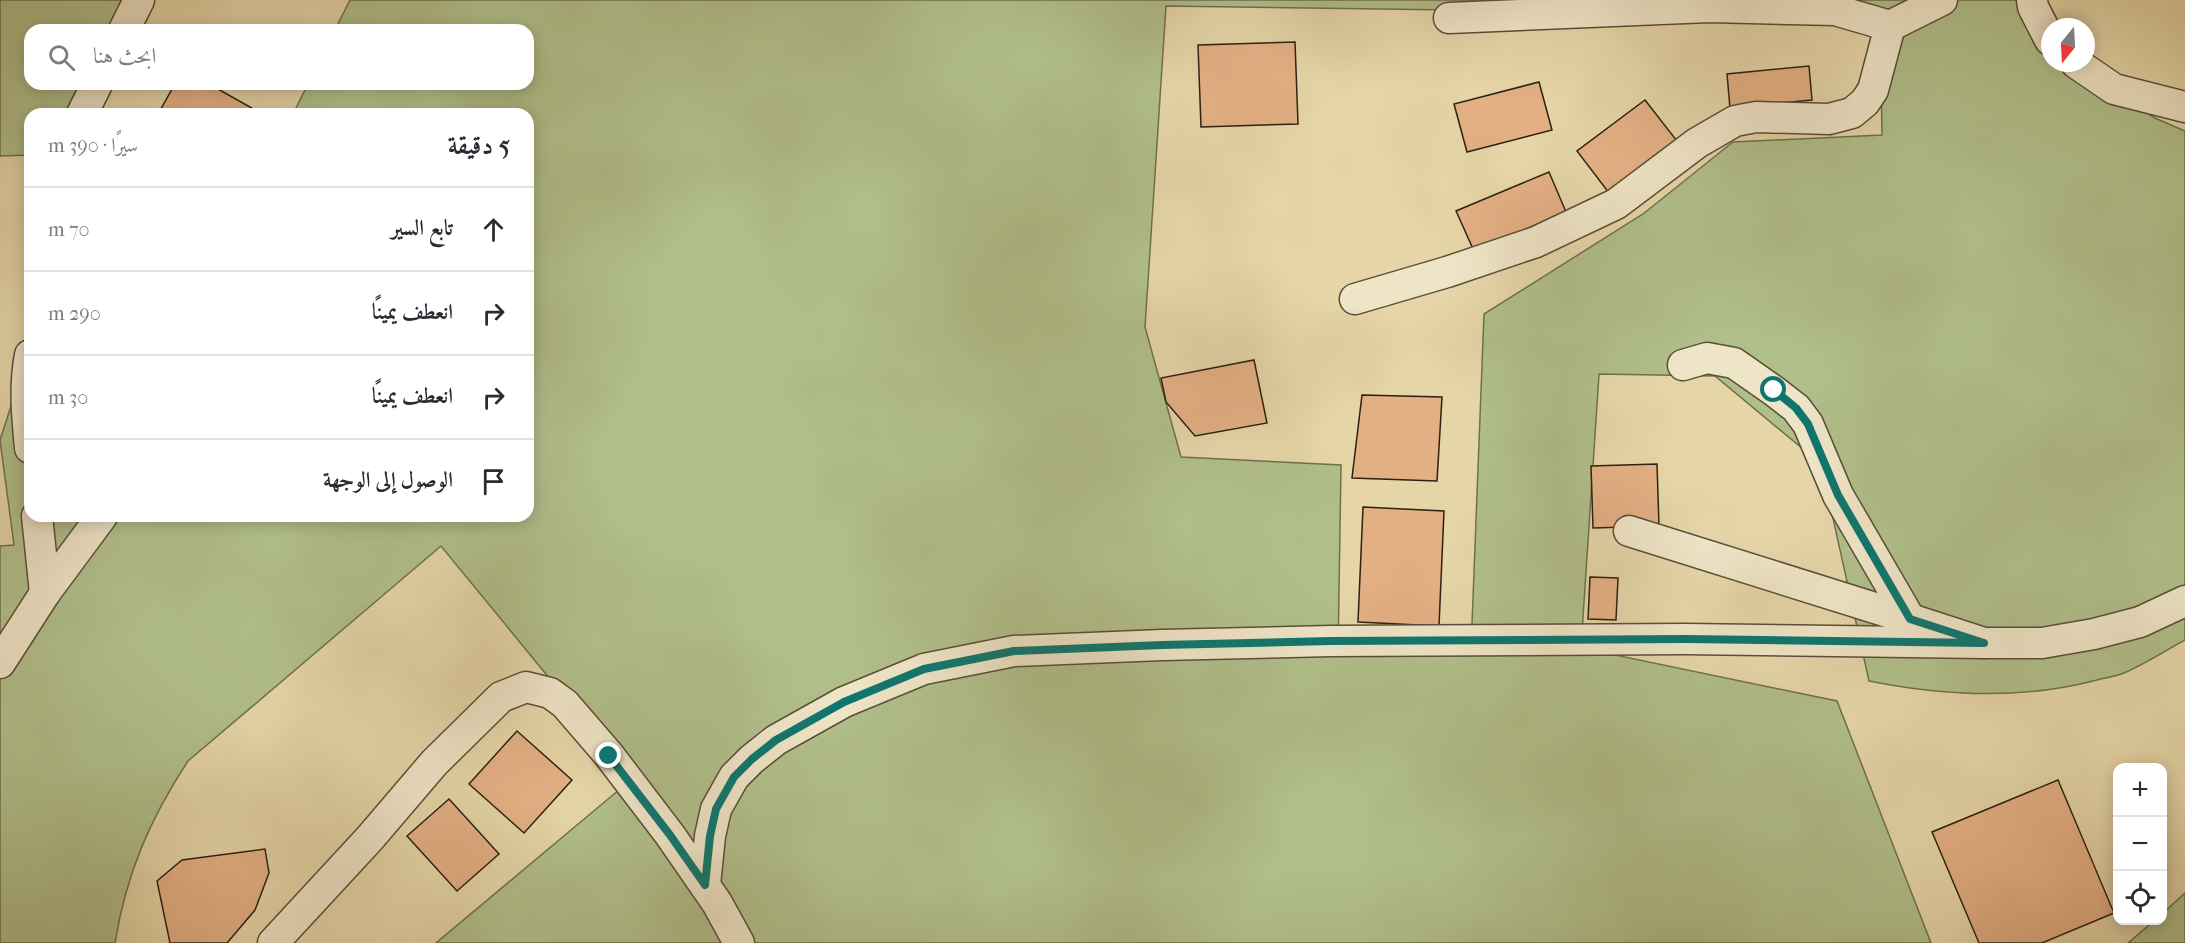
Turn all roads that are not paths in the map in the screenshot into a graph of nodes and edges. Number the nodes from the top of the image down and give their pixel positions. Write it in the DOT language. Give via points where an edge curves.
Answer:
graph roads {
  1 [pos="139,0"];
  2 [pos="1942,0"];
  3 [pos="2032,0"];
  4 [pos="1449,18"];
  5 [pos="2041,23"];
  6 [pos="127,24"];
  7 [pos="1890,26"];
  8 [pos="2089,72"];
  9 [pos="94,90"];
  10 [pos="2185,106"];
  11 [pos="85,108"];
  12 [pos="1355,299"];
  13 [pos="1683,365"];
  14 [pos="38,522"];
  15 [pos="98,522"];
  16 [pos="1629,531"];
  17 [pos="45,593"];
  18 [pos="2185,601"];
  19 [pos="1910,619"];
  20 [pos="1984,643"];
  21 [pos="0,663"];
  22 [pos="705,885"];
  23 [pos="273,943"];
  24 [pos="739,943"];
  1 -- 6 [label="street"];
  2 -- 7 [label="street"];
  3 -- 5 [label="street"];
  4 -- 7 [label="street" via="1709,7 1835,10"];
  7 -- 12 [label="street" via="1874,90 1852,113 1829,119 1756,117 1735,121 1697,143 1616,204 1536,242"];
  8 -- 10 [label="street" via="2114,89"];
  9 -- 11 [label="street"];
  13 -- 19 [label="street" via="1707,358 1734,363 1796,408 1808,424 1838,495"];
  14 -- 17 [label="street"];
  15 -- 17 [label="street"];
  16 -- 19 [label="street"];
  17 -- 21 [label="street"];
  18 -- 20 [label="street" via="2140,622 2094,634 2042,643"];
  19 -- 20 [label="street"];
  20 -- 22 [label="street" via="1685,639 1342,641 1014,651 924,669 844,702 776,740 734,777 716,809"];
  22 -- 23 [label="street" via="565,704 550,693 526,687 501,697 434,763"];
  22 -- 24 [label="street"];
}
